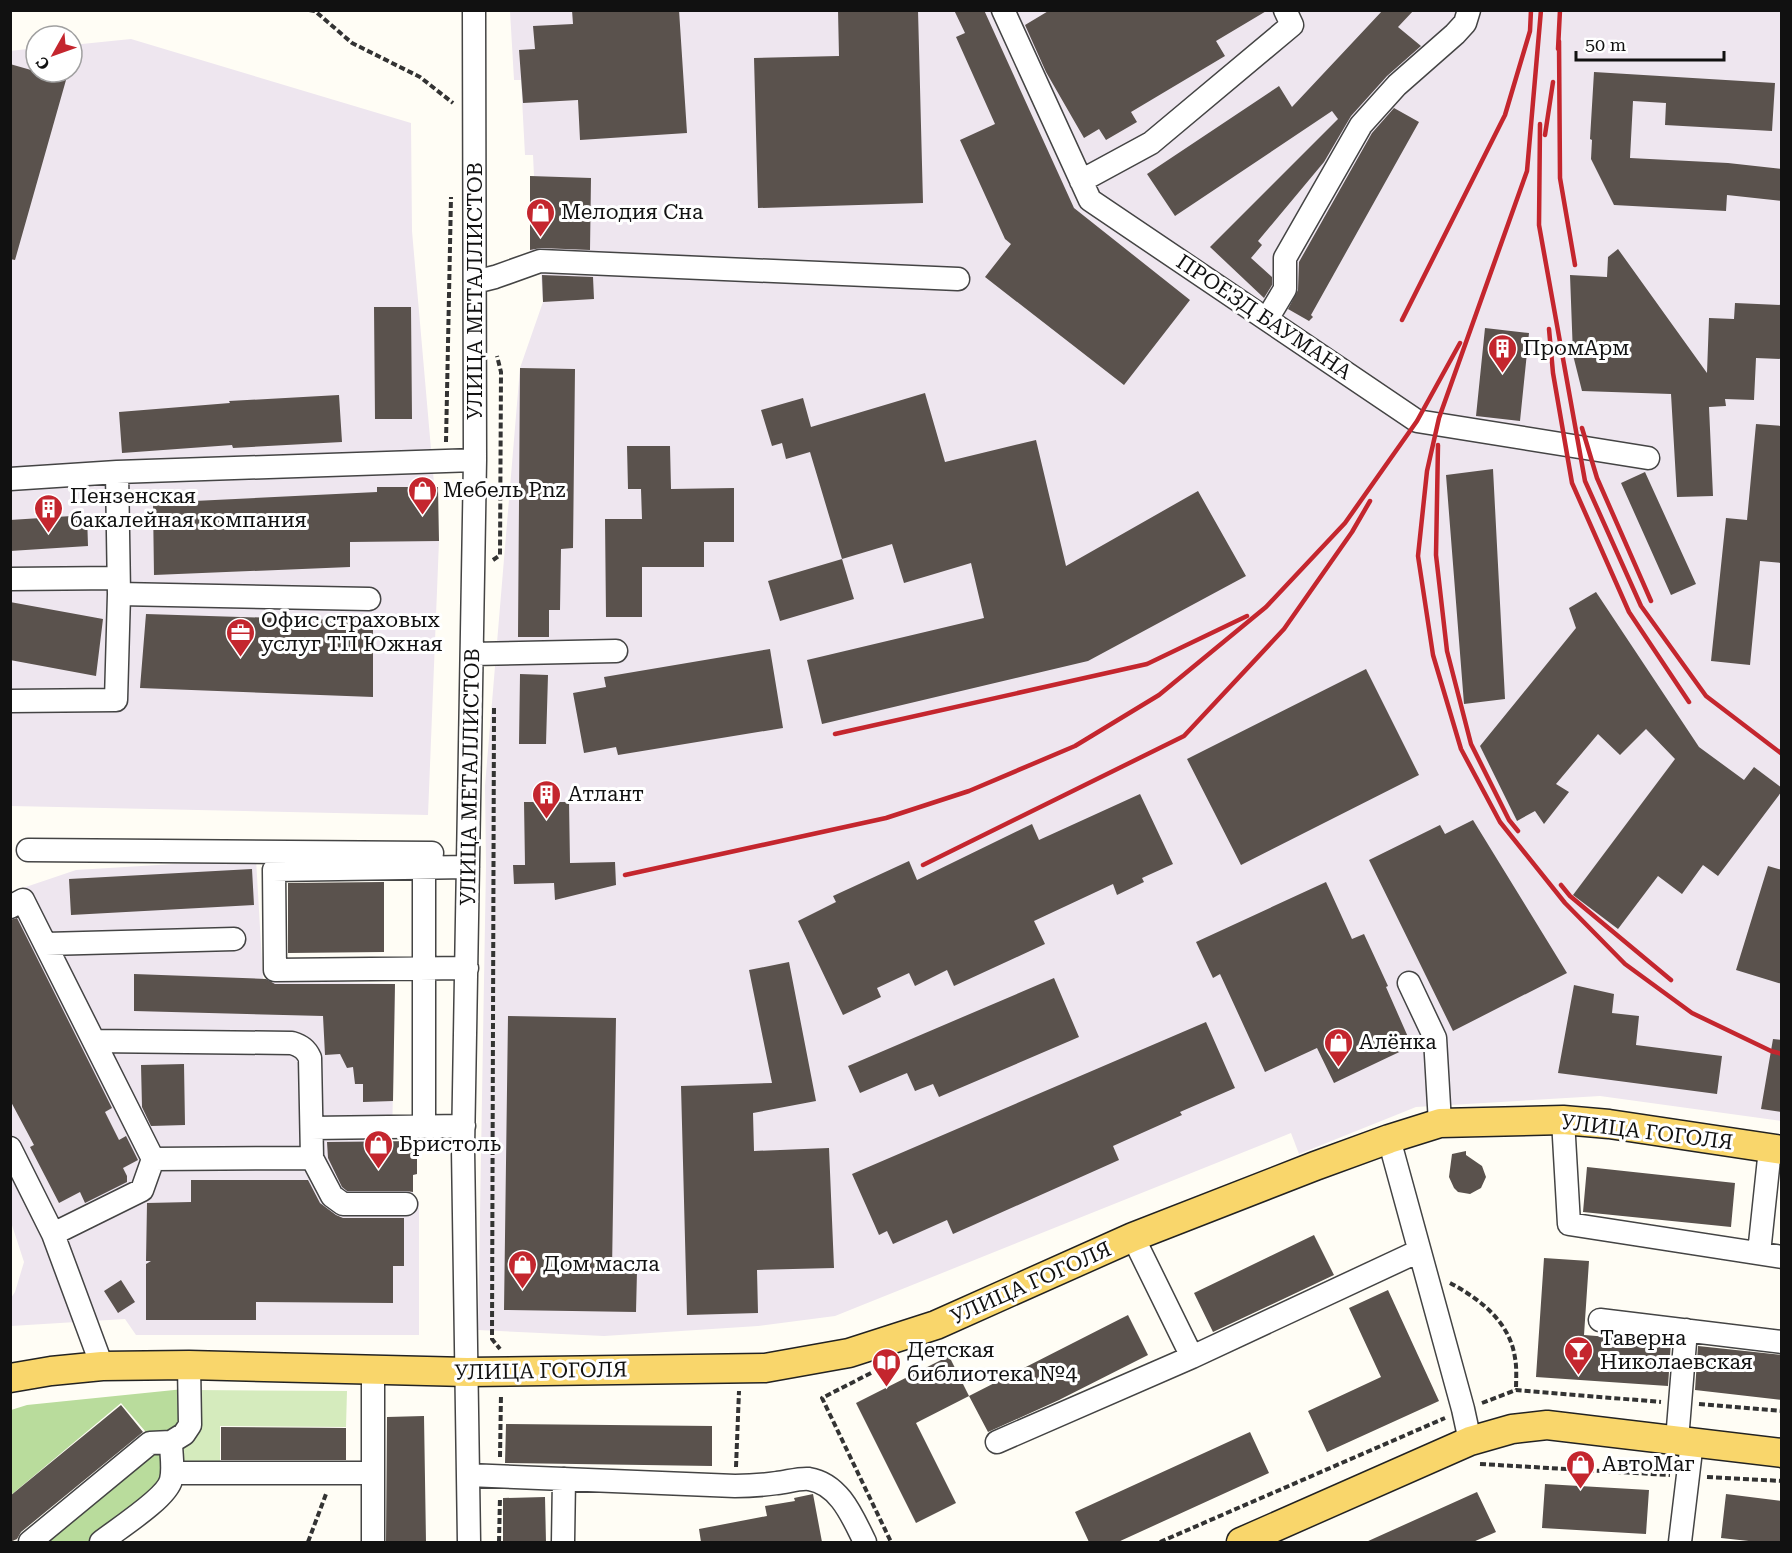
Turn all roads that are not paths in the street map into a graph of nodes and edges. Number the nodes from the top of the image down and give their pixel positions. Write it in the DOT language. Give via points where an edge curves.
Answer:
graph roads {
  1 [pos="474,10"];
  2 [pos="1003,10"];
  3 [pos="1285,10"];
  4 [pos="1468,10"];
  5 [pos="1081,181"];
  6 [pos="958,279"];
  7 [pos="475,282"];
  8 [pos="1266,319"];
  9 [pos="1648,458"];
  10 [pos="475,460"];
  11 [pos="117,472"];
  12 [pos="10,479"];
  13 [pos="10,579"];
  14 [pos="119,586"];
  15 [pos="369,599"];
  16 [pos="616,651"];
  17 [pos="472,654"];
  18 [pos="10,701"];
  19 [pos="28,850"];
  20 [pos="428,860"];
  21 [pos="468,867"];
  22 [pos="10,907"];
  23 [pos="234,939"];
  24 [pos="46,945"];
  25 [pos="423,968"];
  26 [pos="467,968"];
  27 [pos="1409,983"];
  28 [pos="94,1041"];
  29 [pos="1563,1120"];
  30 [pos="1440,1124"];
  31 [pos="424,1126"];
  32 [pos="464,1126"];
  33 [pos="312,1128"];
  34 [pos="1389,1139"];
  35 [pos="10,1148"];
  36 [pos="1776,1149"];
  37 [pos="312,1158"];
  38 [pos="153,1160"];
  39 [pos="406,1204"];
  40 [pos="53,1234"];
  41 [pos="1133,1237"];
  42 [pos="1759,1253"];
  43 [pos="1782,1257"];
  44 [pos="1422,1261"];
  45 [pos="1600,1320"];
  46 [pos="1686,1330"];
  47 [pos="1782,1342"];
  48 [pos="1192,1357"];
  49 [pos="189,1365"];
  50 [pos="102,1366"];
  51 [pos="372,1370"];
  52 [pos="467,1372"];
  53 [pos="10,1378"];
  54 [pos="1684,1441"];
  55 [pos="171,1442"];
  56 [pos="997,1442"];
  57 [pos="1473,1452"];
  58 [pos="1782,1453"];
  59 [pos="172,1473"];
  60 [pos="372,1473"];
  61 [pos="468,1475"];
  62 [pos="564,1479"];
  63 [pos="30,1542"];
  64 [pos="100,1542"];
  65 [pos="373,1542"];
  66 [pos="470,1542"];
  67 [pos="563,1542"];
  68 [pos="865,1542"];
  69 [pos="1241,1542"];
  70 [pos="1680,1542"];
  1 -- 7 [label="street, УЛИЦА МЕТАЛЛИСТОВ"];
  2 -- 5 [label="street, ПРОЕЗД БАУМАНА"];
  3 -- 5 [label="street" via="1292,25 1248,62 1151,143"];
  4 -- 8 [label="street" via="1465,22 1455,34 1397,85 1360,125 1285,258 1285,289"];
  5 -- 8 [label="street, ПРОЕЗД БАУМАНА" via="1090,200"];
  6 -- 7 [label="street" via="540,261"];
  7 -- 10 [label="street, УЛИЦА МЕТАЛЛИСТОВ"];
  8 -- 9 [label="street, ПРОЕЗД БАУМАНА" via="1417,421"];
  10 -- 11 [label="street"];
  10 -- 17 [label="street, УЛИЦА МЕТАЛЛИСТОВ"];
  11 -- 12 [label="street"];
  11 -- 14 [label="street"];
  13 -- 14 [label="street"];
  14 -- 15 [label="street"];
  14 -- 18 [label="street" via="116,700"];
  16 -- 17 [label="street"];
  17 -- 21 [label="street, УЛИЦА МЕТАЛЛИСТОВ"];
  19 -- 20 [label="street"];
  20 -- 21 [label="street"];
  20 -- 25 [label="street"];
  20 -- 25 [label="street" via="274,870 275,970"];
  21 -- 26 [label="street, УЛИЦА МЕТАЛЛИСТОВ"];
  22 -- 24 [label="street" via="23,900"];
  23 -- 24 [label="street"];
  24 -- 28 [label="street"];
  25 -- 26 [label="street"];
  25 -- 31 [label="street"];
  26 -- 32 [label="street, УЛИЦА МЕТАЛЛИСТОВ"];
  27 -- 30 [label="street" via="1435,1038"];
  28 -- 33 [label="street" via="300,1045 310,1058"];
  28 -- 38 [label="street"];
  29 -- 30 [label="main road, УЛИЦА ГОГОЛЯ"];
  29 -- 36 [label="main road, УЛИЦА ГОГОЛЯ"];
  29 -- 42 [label="street" via="1569,1224"];
  30 -- 34 [label="main road, УЛИЦА ГОГОЛЯ"];
  31 -- 32 [label="street"];
  31 -- 33 [label="street"];
  32 -- 52 [label="street, УЛИЦА МЕТАЛЛИСТОВ"];
  33 -- 37 [label="street"];
  34 -- 41 [label="main road, УЛИЦА ГОГОЛЯ"];
  34 -- 44 [label="street"];
  35 -- 40 [label="street"];
  36 -- 42 [label="street"];
  37 -- 38 [label="street"];
  37 -- 39 [label="street" via="332,1196 343,1204"];
  38 -- 40 [label="street" via="142,1190"];
  40 -- 50 [label="street"];
  41 -- 48 [label="street"];
  41 -- 52 [label="main road, УЛИЦА ГОГОЛЯ" via="936,1325 849,1353 765,1368"];
  42 -- 43 [label="street"];
  44 -- 48 [label="street"];
  44 -- 57 [label="street"];
  45 -- 46 [label="street"];
  46 -- 47 [label="street"];
  46 -- 54 [label="street"];
  48 -- 56 [label="street"];
  49 -- 50 [label="main road, УЛИЦА ГОГОЛЯ"];
  49 -- 51 [label="main road, УЛИЦА ГОГОЛЯ"];
  49 -- 55 [label="street" via="190,1425"];
  50 -- 53 [label="main road, УЛИЦА ГОГОЛЯ"];
  51 -- 52 [label="main road, УЛИЦА ГОГОЛЯ"];
  51 -- 60 [label="street"];
  52 -- 61 [label="street, УЛИЦА МЕТАЛЛИСТОВ"];
  54 -- 57 [label="main road" via="1547,1425 1512,1429"];
  54 -- 58 [label="main road"];
  54 -- 70 [label="street" via="1688,1476"];
  55 -- 59 [label="street"];
  55 -- 63 [label="street" via="150,1443"];
  57 -- 69 [label="main road"];
  59 -- 60 [label="street"];
  59 -- 64 [label="street" via="162,1495"];
  60 -- 65 [label="street"];
  61 -- 62 [label="street"];
  61 -- 66 [label="street, УЛИЦА МЕТАЛЛИСТОВ"];
  62 -- 67 [label="street"];
  62 -- 68 [label="street" via="735,1486 808,1479 830,1488 840,1498"];
}
